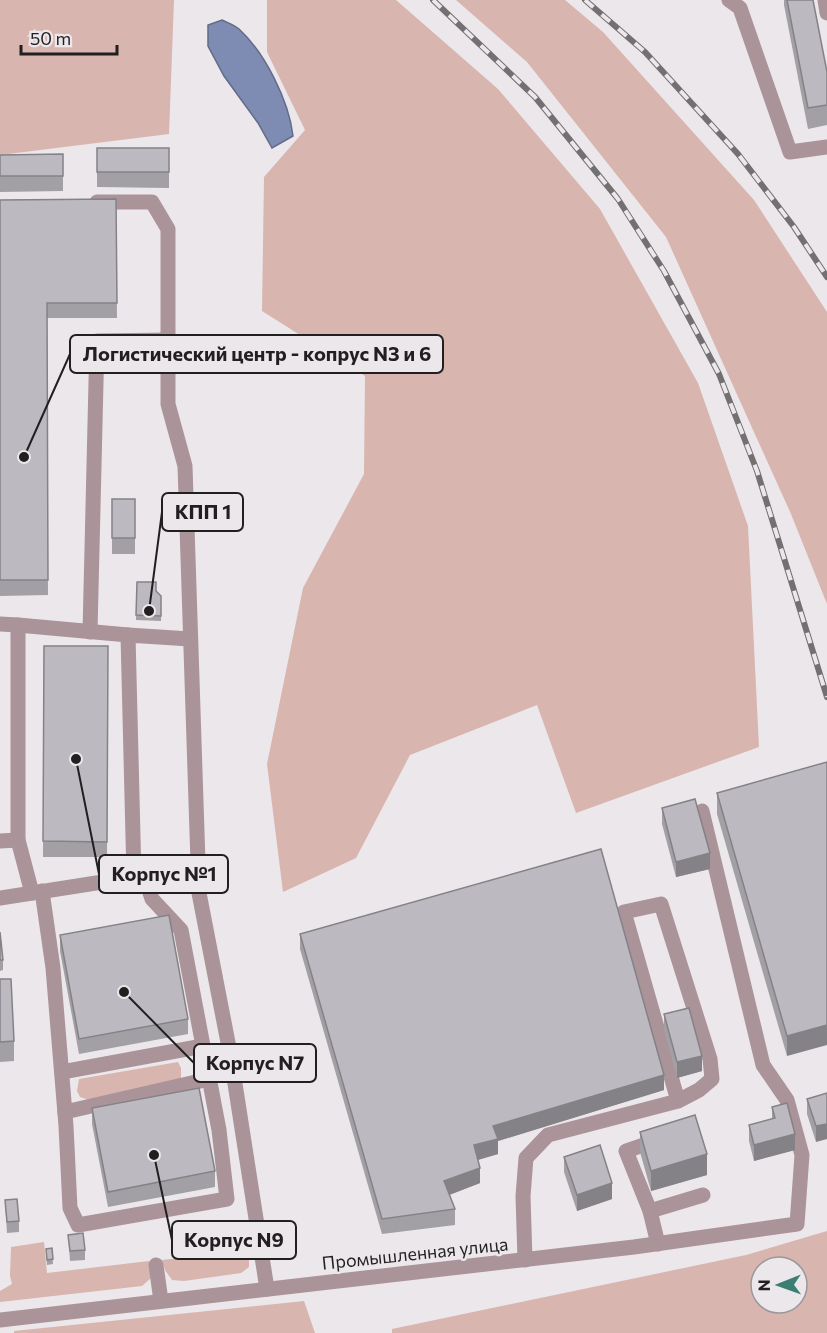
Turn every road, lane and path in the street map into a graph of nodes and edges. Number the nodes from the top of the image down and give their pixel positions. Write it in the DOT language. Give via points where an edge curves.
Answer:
graph roads {
  1 [pos="729,0"];
  2 [pos="825,0"];
  3 [pos="827,13"];
  4 [pos="827,147"];
  5 [pos="82,201"];
  6 [pos="168,340"];
  7 [pos="0,624"];
  8 [pos="18,625"];
  9 [pos="90,632"];
  10 [pos="128,635"];
  11 [pos="190,639"];
  12 [pos="702,811"];
  13 [pos="18,840"];
  14 [pos="0,841"];
  15 [pos="198,867"];
  16 [pos="139,876"];
  17 [pos="37,892"];
  18 [pos="0,898"];
  19 [pos="203,1046"];
  20 [pos="62,1072"];
  21 [pos="209,1079"];
  22 [pos="678,1101"];
  23 [pos="65,1112"];
  24 [pos="668,1136"];
  25 [pos="703,1195"];
  26 [pos="650,1211"];
  27 [pos="658,1244"];
  28 [pos="525,1260"];
  29 [pos="156,1265"];
  30 [pos="267,1289"];
  31 [pos="161,1301"];
  32 [pos="0,1320"];
  1 -- 4 [label="street" via="740,8 790,152"];
  2 -- 3 [label="street"];
  5 -- 6 [label="street" via="152,202 168,229"];
  6 -- 9 [label="street" via="97,341"];
  6 -- 11 [label="street" via="168,404 185,466"];
  7 -- 8 [label="street"];
  8 -- 9 [label="street"];
  8 -- 13 [label="street"];
  9 -- 10 [label="street"];
  10 -- 11 [label="street"];
  10 -- 16 [label="street"];
  11 -- 15 [label="street"];
  12 -- 27 [label="street, Промышленная улица" via="763,1065 788,1100 802,1155 797,1224"];
  13 -- 14 [label="street"];
  13 -- 17 [label="street"];
  15 -- 16 [label="street"];
  15 -- 30 [label="street" via="199,893 231,1058"];
  16 -- 17 [label="street"];
  16 -- 19 [label="street" via="152,899 181,930"];
  17 -- 18 [label="street"];
  17 -- 20 [label="street" via="53,968"];
  19 -- 20 [label="street"];
  19 -- 21 [label="street"];
  20 -- 23 [label="street"];
  21 -- 23 [label="street"];
  21 -- 23 [label="street" via="227,1199 78,1225 70,1208"];
  22 -- 22 [label="street" via="624,912 661,904 710,1059 712,1079"];
  22 -- 28 [label="street" via="548,1135 526,1158"];
  24 -- 26 [label="street" via="626,1151"];
  25 -- 26 [label="street"];
  26 -- 27 [label="street"];
  27 -- 28 [label="street, Промышленная улица"];
  28 -- 30 [label="street, Промышленная улица"];
  29 -- 31 [label="street"];
  30 -- 31 [label="street, Промышленная улица"];
  31 -- 32 [label="street, Промышленная улица"];
}
